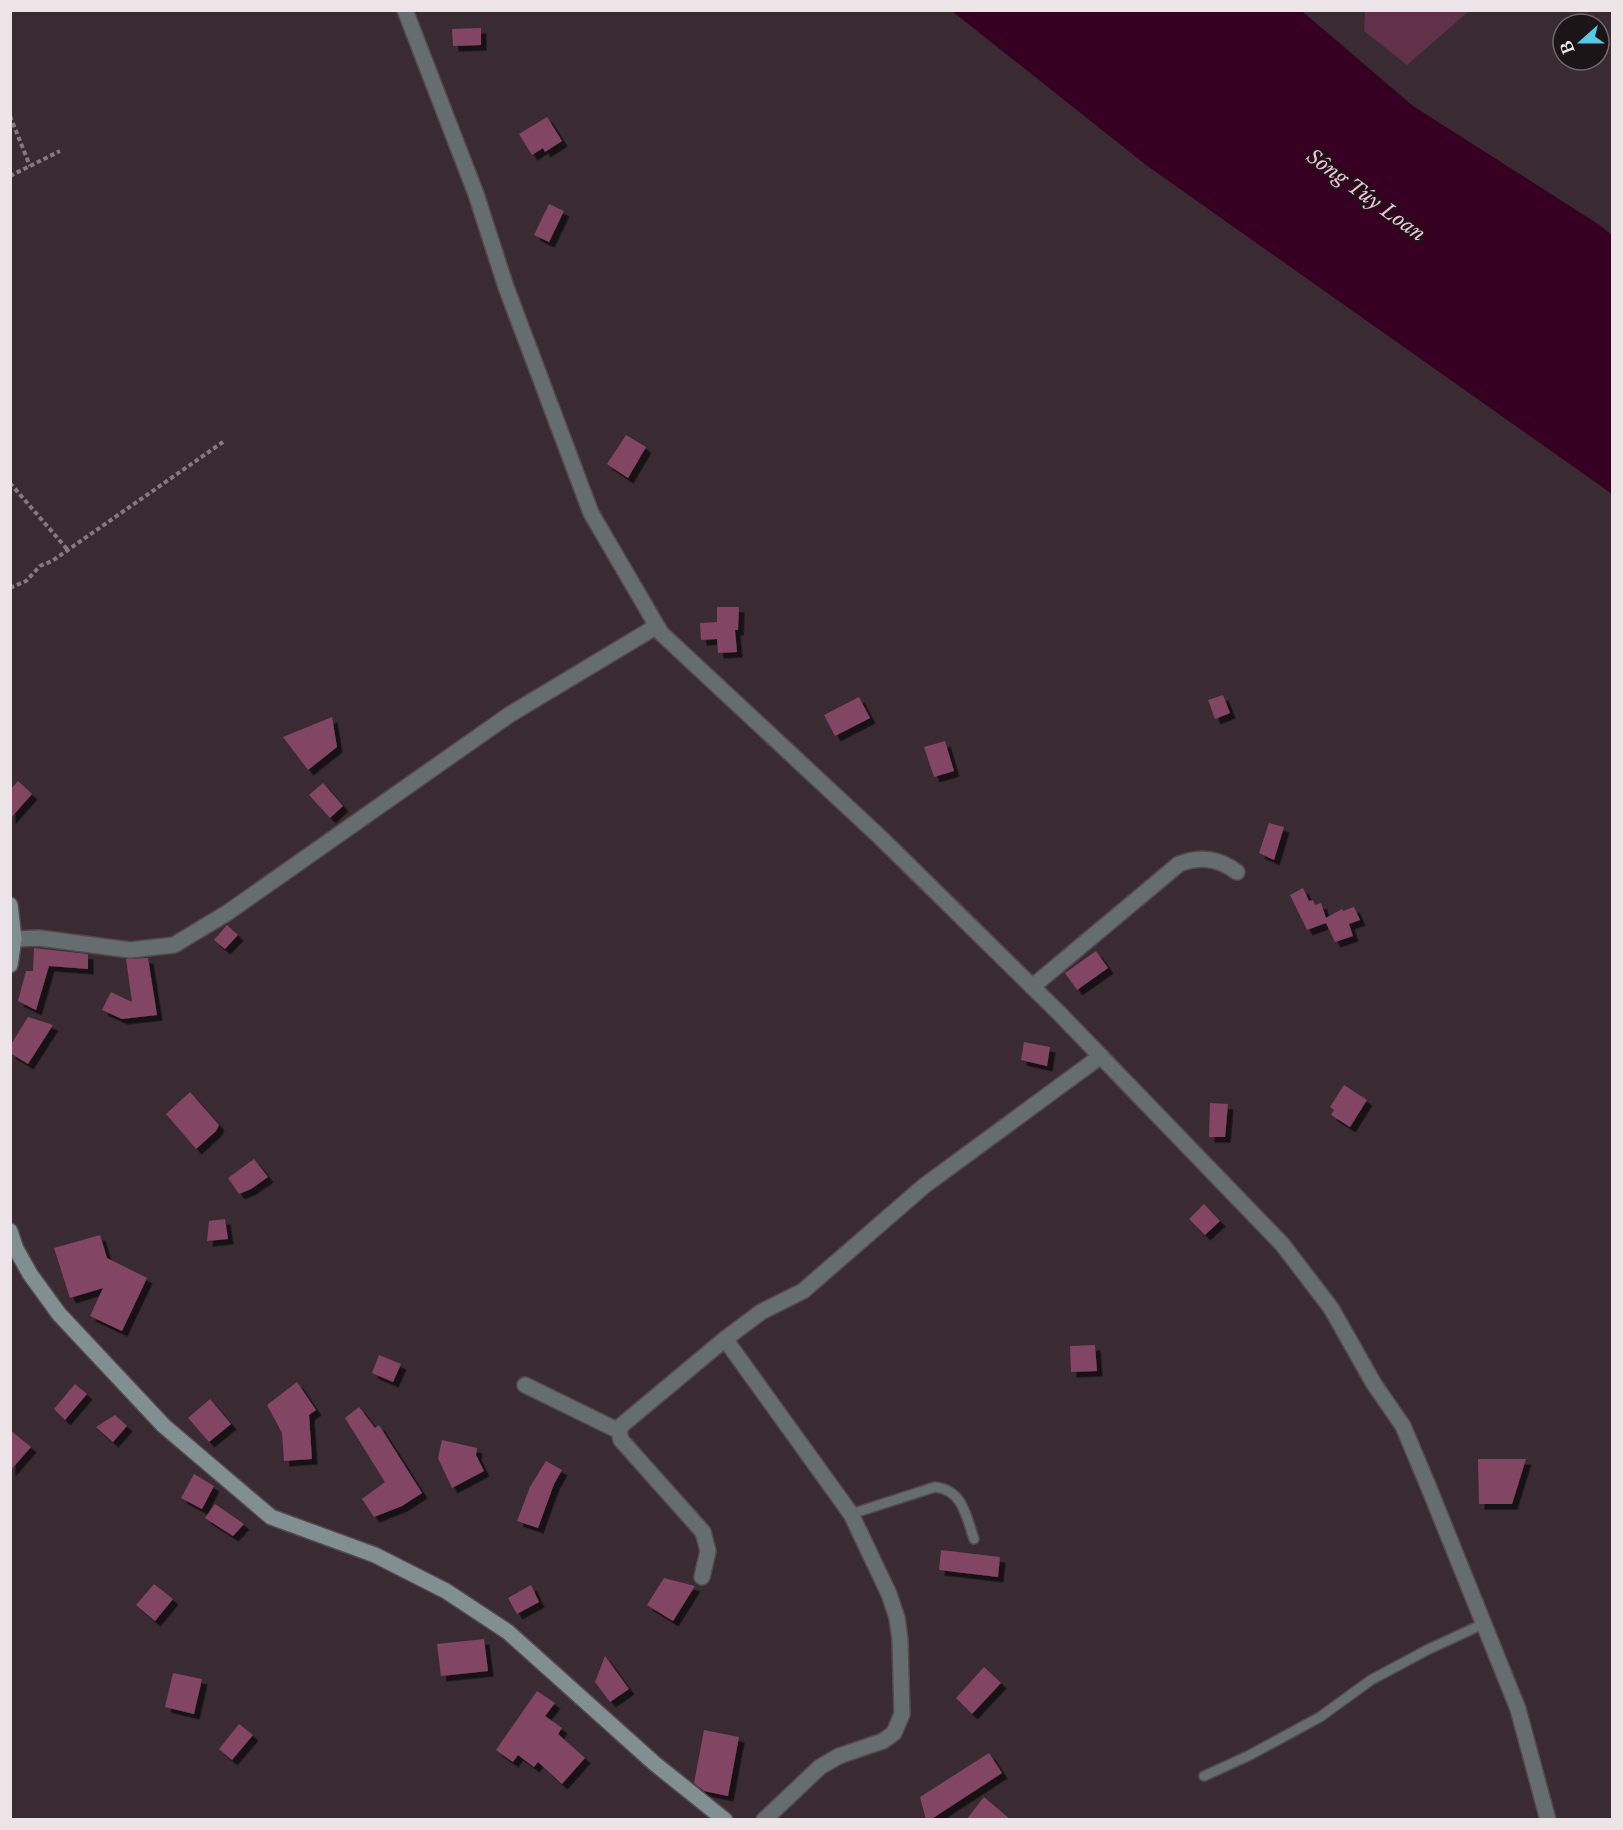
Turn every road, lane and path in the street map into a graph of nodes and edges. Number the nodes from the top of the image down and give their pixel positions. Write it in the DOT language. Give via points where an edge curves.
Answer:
graph roads {
  1 [pos="405,10"];
  2 [pos="10,116"];
  3 [pos="60,151"];
  4 [pos="30,166"];
  5 [pos="10,176"];
  6 [pos="223,442"];
  7 [pos="10,483"];
  8 [pos="67,549"];
  9 [pos="10,588"];
  10 [pos="657,626"];
  11 [pos="1237,872"];
  12 [pos="10,905"];
  13 [pos="14,939"];
  14 [pos="10,965"];
  15 [pos="1032,987"];
  16 [pos="1101,1056"];
  17 [pos="12,1241"];
  18 [pos="725,1339"];
  19 [pos="525,1385"];
  20 [pos="619,1431"];
  21 [pos="851,1514"];
  22 [pos="974,1539"];
  23 [pos="702,1577"];
  24 [pos="1483,1624"];
  25 [pos="1204,1776"];
  26 [pos="724,1820"];
  27 [pos="764,1820"];
  28 [pos="1548,1820"];
  1 -- 10 [label="street" via="591,513"];
  2 -- 4 [label="path"];
  3 -- 4 [label="path"];
  4 -- 5 [label="path"];
  6 -- 8 [label="path"];
  7 -- 8 [label="path"];
  8 -- 9 [label="path" via="40,566 26,581"];
  10 -- 13 [label="street" via="509,716 227,913 174,945 129,950 39,938"];
  10 -- 15 [label="street"];
  11 -- 15 [label="street" via="1227,864 1210,860 1179,864"];
  12 -- 13 [label="street"];
  13 -- 14 [label="street"];
  15 -- 16 [label="street"];
  16 -- 18 [label="street" via="924,1186 803,1291 761,1312"];
  16 -- 24 [label="street" via="1282,1244 1331,1308 1403,1426"];
  17 -- 26 [label="street" via="59,1314 164,1426 271,1517 375,1554 446,1592 508,1632"];
  18 -- 20 [label="street"];
  18 -- 21 [label="street"];
  19 -- 20 [label="street"];
  20 -- 23 [label="street" via="621,1440 703,1532 708,1551"];
  21 -- 22 [label="lane" via="935,1487 946,1488 961,1503"];
  21 -- 27 [label="street" via="897,1618 900,1722 883,1741 820,1767"];
  24 -- 25 [label="lane" via="1371,1680 1320,1717"];
  24 -- 28 [label="street" via="1518,1708"];
}
